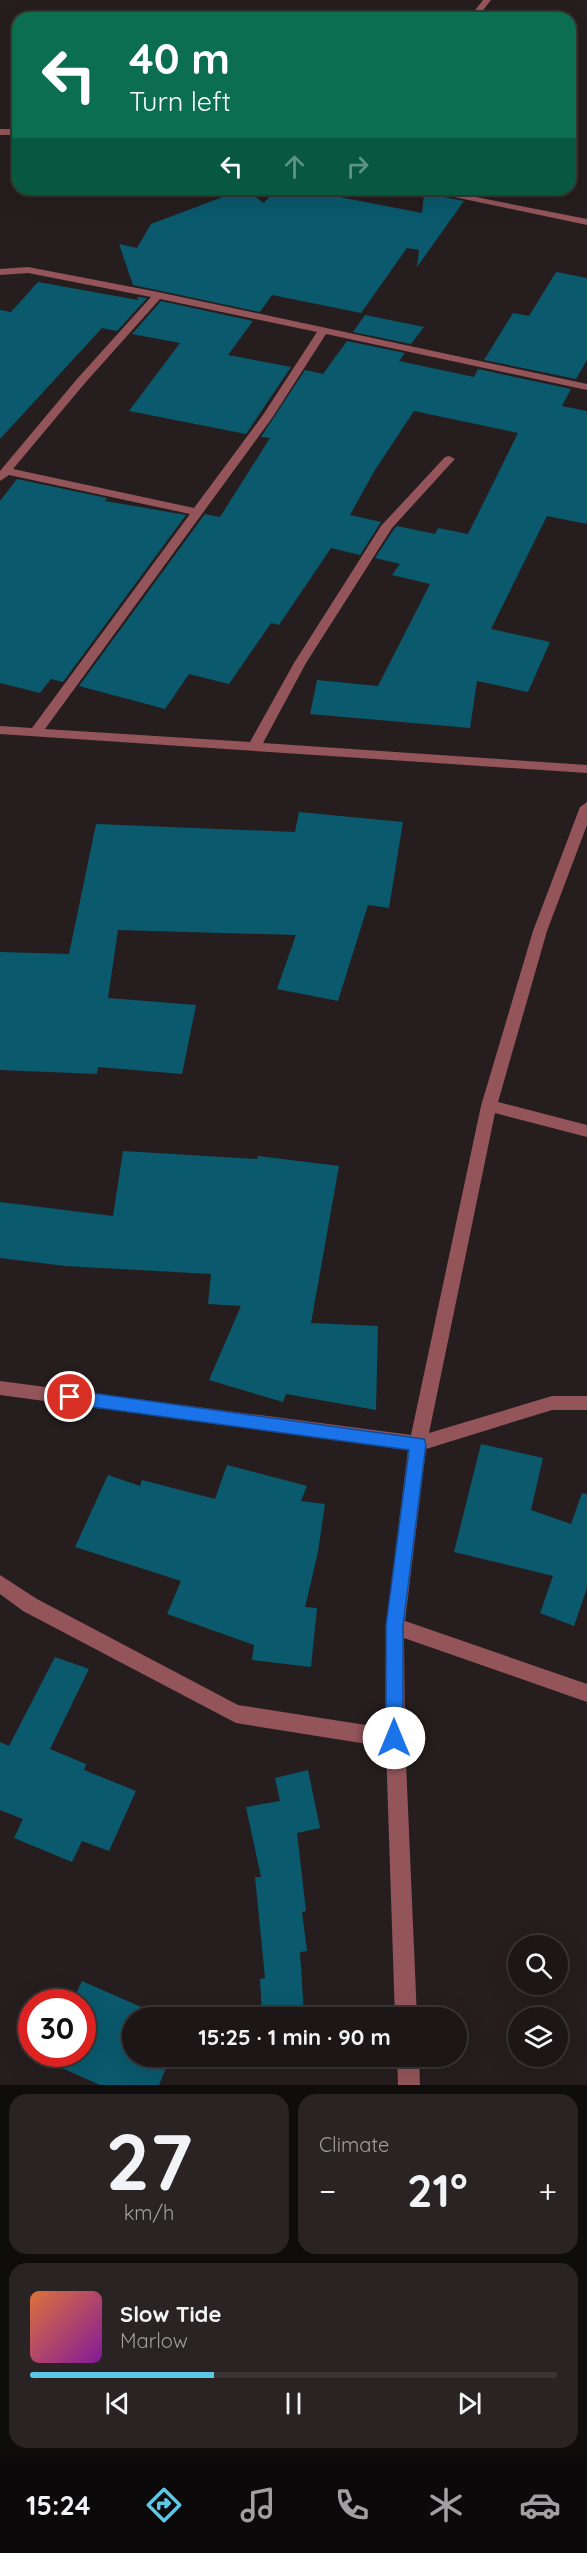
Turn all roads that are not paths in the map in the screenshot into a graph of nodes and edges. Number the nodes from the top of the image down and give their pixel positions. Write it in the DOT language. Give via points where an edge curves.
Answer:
graph roads {
  1 [pos="487,0"];
  2 [pos="478,12"];
  3 [pos="451,195"];
  4 [pos="587,222"];
  5 [pos="0,272"];
  6 [pos="158,295"];
  7 [pos="322,332"];
  8 [pos="587,387"];
  9 [pos="448,459"];
  10 [pos="3,474"];
  11 [pos="197,512"];
  12 [pos="0,730"];
  13 [pos="35,733"];
  14 [pos="255,746"];
  15 [pos="587,769"];
  16 [pos="587,807"];
  17 [pos="489,1106"];
  18 [pos="587,1131"];
  19 [pos="0,1388"];
  20 [pos="587,1403"];
  21 [pos="418,1444"];
  22 [pos="0,1583"];
  23 [pos="395,1626"];
  24 [pos="587,1693"];
  25 [pos="394,1738"];
  26 [pos="406,2007"];
  27 [pos="408,2067"];
  28 [pos="409,2085"];
  1 -- 2 [label="street"];
  3 -- 4 [label="street"];
  5 -- 6 [label="street" via="28,270"];
  6 -- 7 [label="street"];
  6 -- 10 [label="street"];
  7 -- 8 [label="street"];
  7 -- 11 [label="street" via="268,416"];
  9 -- 14 [label="street" via="387,526 300,663"];
  10 -- 11 [label="street"];
  11 -- 13 [label="street"];
  12 -- 13 [label="street"];
  13 -- 14 [label="street"];
  14 -- 15 [label="street"];
  16 -- 17 [label="street" via="540,931"];
  17 -- 18 [label="street"];
  17 -- 21 [label="street"];
  19 -- 21 [label="street"];
  20 -- 21 [label="street" via="552,1403"];
  21 -- 23 [label="street"];
  22 -- 25 [label="street" via="30,1605 236,1714"];
  23 -- 24 [label="street"];
  23 -- 25 [label="street"];
  25 -- 26 [label="street"];
  27 -- 28 [label="street"];
}
